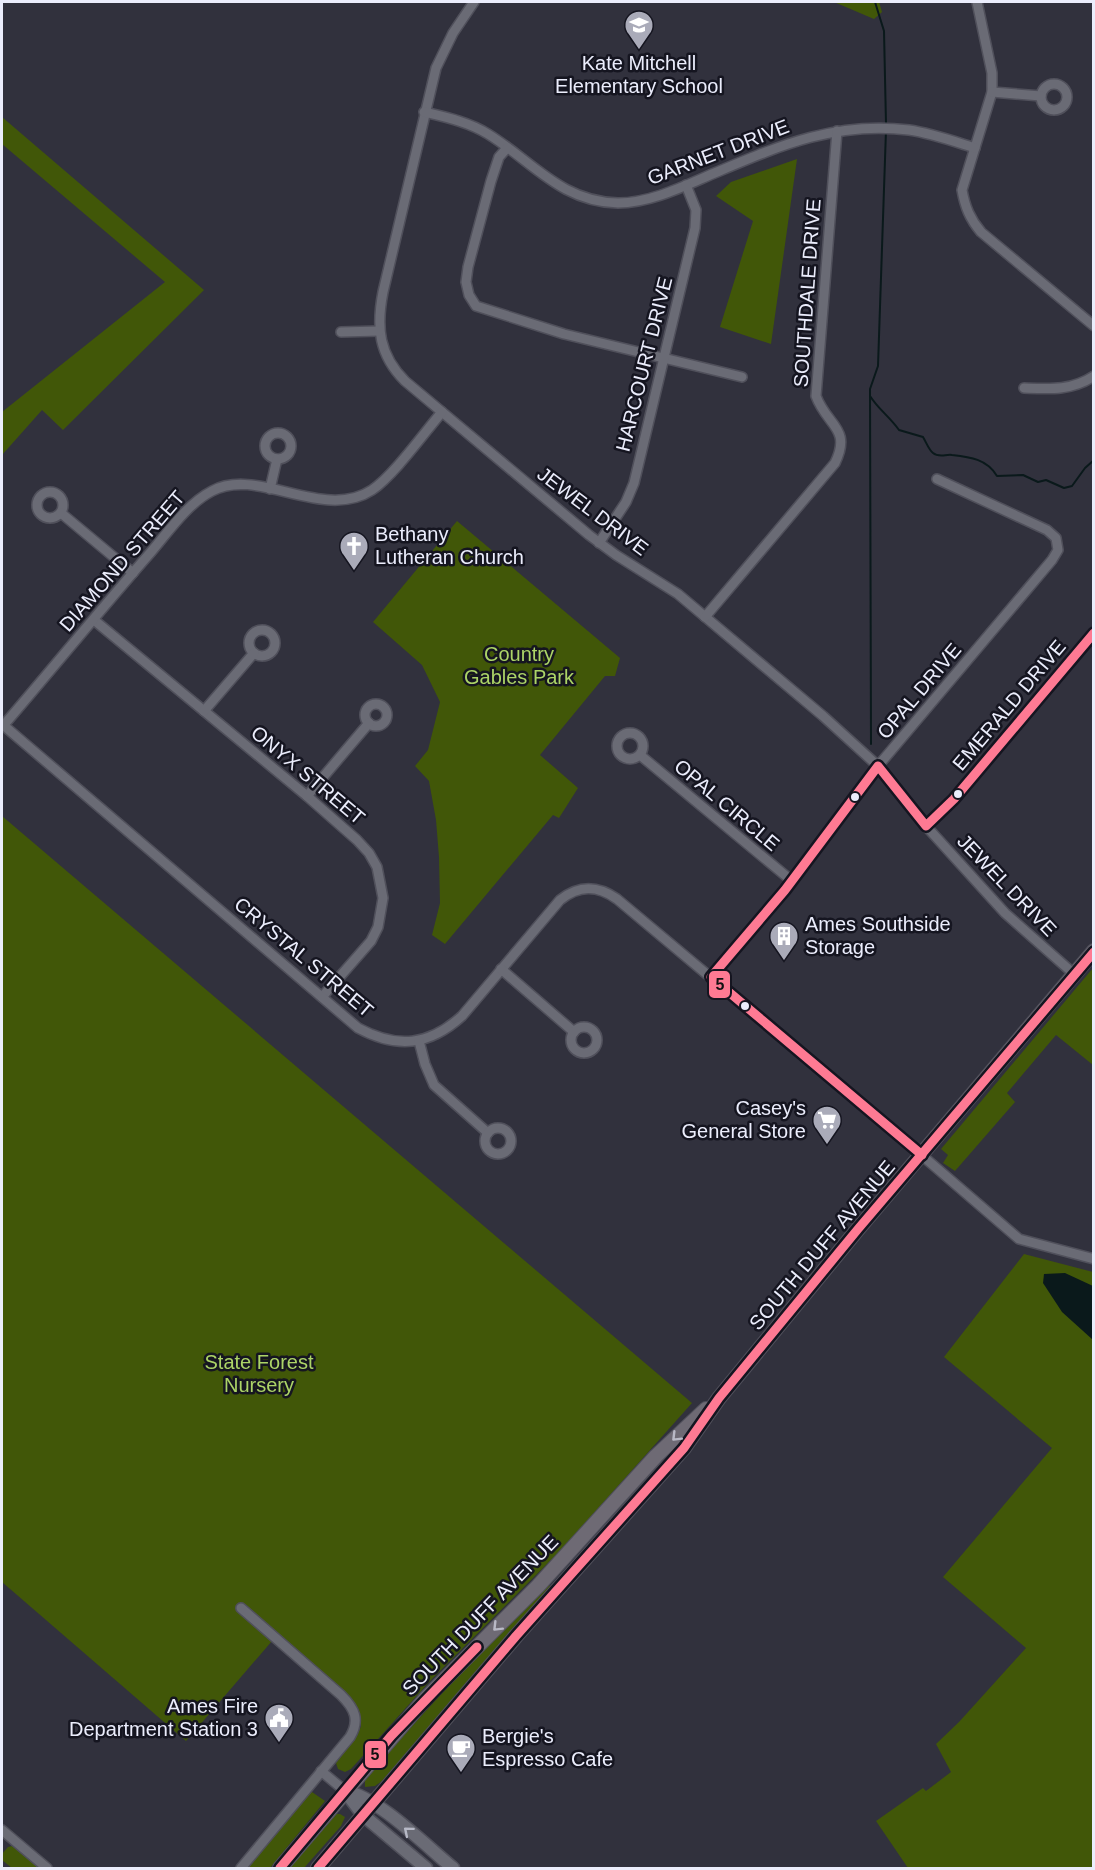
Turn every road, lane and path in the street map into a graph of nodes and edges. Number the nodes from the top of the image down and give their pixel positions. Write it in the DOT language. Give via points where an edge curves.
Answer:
graph roads {
  1 [pos="474,2"];
  2 [pos="977,2"];
  3 [pos="992,92"];
  4 [pos="1041,96"];
  5 [pos="424,112"];
  6 [pos="837,131"];
  7 [pos="507,148"];
  8 [pos="975,148"];
  9 [pos="686,185"];
  10 [pos="1094,326"];
  11 [pos="379,331"];
  12 [pos="341,332"];
  13 [pos="665,359"];
  14 [pos="1094,376"];
  15 [pos="742,377"];
  16 [pos="1024,388"];
  17 [pos="442,412"];
  18 [pos="277,459"];
  19 [pos="937,479"];
  20 [pos="270,489"];
  21 [pos="61,513"];
  22 [pos="599,543"];
  23 [pos="132,573"];
  24 [pos="705,617"];
  25 [pos="94,620"];
  26 [pos="1094,632"];
  27 [pos="254,653"];
  28 [pos="204,711"];
  29 [pos="369,723"];
  30 [pos="2,725"];
  31 [pos="640,755"];
  32 [pos="878,766"];
  33 [pos="307,796"];
  34 [pos="926,825"];
  35 [pos="792,881"];
  36 [pos="1094,951"];
  37 [pos="501,969"];
  38 [pos="1074,974"];
  39 [pos="711,977"];
  40 [pos="322,997"];
  41 [pos="574,1032"];
  42 [pos="419,1041"];
  43 [pos="489,1133"];
  44 [pos="922,1155"];
  45 [pos="1094,1259"];
  46 [pos="719,1398"];
  47 [pos="241,1608"];
  48 [pos="321,1771"];
  49 [pos="345,1791"];
  50 [pos="374,1802"];
  51 [pos="363,1815"];
  52 [pos="2,1830"];
  53 [pos="47,1869"];
  54 [pos="241,1869"];
  55 [pos="280,1869"];
  56 [pos="318,1869"];
  57 [pos="426,1869"];
  58 [pos="453,1869"];
  1 -- 5 [label="street, JEWEL DRIVE" via="443,52"];
  2 -- 3 [label="street" via="992,73"];
  3 -- 4 [label="street"];
  3 -- 8 [label="street"];
  5 -- 7 [label="street, GARNET DRIVE" via="487,133"];
  5 -- 11 [label="street, JEWEL DRIVE" via="383,292"];
  6 -- 8 [label="street, GARNET DRIVE" via="909,130"];
  6 -- 9 [label="street, GARNET DRIVE" via="776,147"];
  6 -- 24 [label="street, SOUTHDALE DRIVE" via="816,396 820,408 840,434 842,449 835,463"];
  7 -- 9 [label="street, GARNET DRIVE" via="545,178 598,201 638,201"];
  7 -- 13 [label="street" via="499,157 491,181 468,267 466,282 476,306 564,334"];
  8 -- 10 [label="street" via="962,190 970,219"];
  9 -- 13 [label="street, HARCOURT DRIVE" via="696,210 695,228"];
  11 -- 12 [label="street"];
  11 -- 17 [label="street, JEWEL DRIVE" via="392,368"];
  13 -- 15 [label="street"];
  13 -- 22 [label="street, HARCOURT DRIVE" via="634,483"];
  14 -- 16 [label="street" via="1061,389"];
  17 -- 20 [label="street, DIAMOND STREET" via="384,480 358,497 329,500"];
  17 -- 22 [label="street, JEWEL DRIVE"];
  18 -- 20 [label="street"];
  19 -- 32 [label="street, OPAL DRIVE" via="1047,530 1056,538 1058,550"];
  20 -- 23 [label="street, DIAMOND STREET" via="226,485 213,490 190,508"];
  21 -- 23 [label="street"];
  22 -- 24 [label="street, JEWEL DRIVE" via="678,594"];
  23 -- 25 [label="street, DIAMOND STREET"];
  24 -- 32 [label="street, JEWEL DRIVE"];
  25 -- 28 [label="street, ONYX STREET"];
  25 -- 30 [label="street, DIAMOND STREET"];
  26 -- 34 [label="street, EMERALD DRIVE" via="954,799"];
  27 -- 28 [label="street"];
  28 -- 33 [label="street, ONYX STREET"];
  29 -- 33 [label="street"];
  30 -- 40 [label="street, CRYSTAL STREET"];
  31 -- 35 [label="street, OPAL CIRCLE"];
  32 -- 34 [label="street, JEWEL DRIVE"];
  32 -- 35 [label="street, OPAL DRIVE"];
  33 -- 40 [label="street, ONYX STREET" via="369,853 377,867 384,898 371,941"];
  34 -- 38 [label="street, JEWEL DRIVE" via="1005,914"];
  35 -- 39 [label="street, OPAL DRIVE"];
  36 -- 38 [label="main road, SOUTH DUFF AVENUE"];
  37 -- 39 [label="street, CRYSTAL STREET" via="560,900 585,888 606,892"];
  37 -- 41 [label="street"];
  37 -- 42 [label="street, CRYSTAL STREET" via="452,1026"];
  38 -- 44 [label="main road, SOUTH DUFF AVENUE"];
  39 -- 44 [label="street, CRYSTAL STREET"];
  40 -- 42 [label="street, CRYSTAL STREET" via="358,1028 375,1037 391,1042"];
  42 -- 43 [label="street" via="434,1085"];
  44 -- 45 [label="street, CRYSTAL STREET" via="1019,1239"];
  44 -- 46 [label="main road, SOUTH DUFF AVENUE"];
  46 -- 49 [label="main road, SOUTH DUFF AVENUE, one-way" via="656,1456 538,1586 425,1699"];
  46 -- 50 [label="main road, SOUTH DUFF AVENUE" via="684,1448"];
  47 -- 48 [label="street" via="353,1707 354,1731"];
  48 -- 49 [label="street"];
  48 -- 54 [label="street"];
  49 -- 50 [label="main road"];
  49 -- 51 [label="main road"];
  49 -- 55 [label="main road, SOUTH DUFF AVENUE"];
  50 -- 51 [label="main road, SOUTH DUFF AVENUE"];
  58 -- 50 [label="main road, one-way"];
  51 -- 56 [label="main road, SOUTH DUFF AVENUE"];
  51 -- 57 [label="main road"];
  52 -- 53 [label="street"];
}
